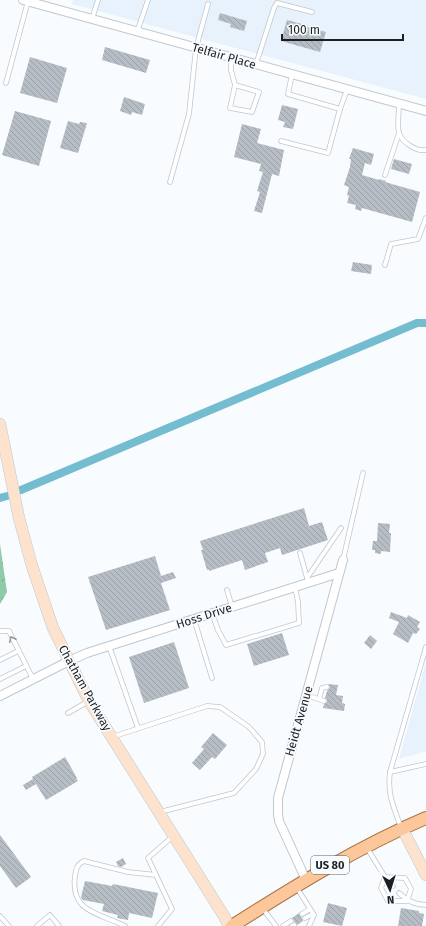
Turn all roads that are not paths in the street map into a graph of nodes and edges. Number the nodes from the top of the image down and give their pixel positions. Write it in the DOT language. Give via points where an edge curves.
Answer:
graph roads {
  1 [pos="98,0"];
  2 [pos="148,0"];
  3 [pos="25,1"];
  4 [pos="208,4"];
  5 [pos="312,12"];
  6 [pos="92,19"];
  7 [pos="137,32"];
  8 [pos="196,48"];
  9 [pos="231,58"];
  10 [pos="256,64"];
  11 [pos="292,74"];
  12 [pos="6,83"];
  13 [pos="235,85"];
  14 [pos="347,90"];
  15 [pos="400,104"];
  16 [pos="340,109"];
  17 [pos="426,111"];
  18 [pos="399,133"];
  19 [pos="281,141"];
  20 [pos="426,150"];
  21 [pos="385,175"];
  22 [pos="170,182"];
  23 [pos="426,218"];
  24 [pos="385,265"];
  25 [pos="0,424"];
  26 [pos="363,473"];
  27 [pos="341,528"];
  28 [pos="300,553"];
  29 [pos="343,560"];
  30 [pos="339,573"];
  31 [pos="308,580"];
  32 [pos="295,587"];
  33 [pos="227,590"];
  34 [pos="232,607"];
  35 [pos="212,614"];
  36 [pos="194,619"];
  37 [pos="0,631"];
  38 [pos="109,646"];
  39 [pos="426,647"];
  40 [pos="18,651"];
  41 [pos="0,660"];
  42 [pos="68,661"];
  43 [pos="26,666"];
  44 [pos="212,678"];
  45 [pos="0,679"];
  46 [pos="32,679"];
  47 [pos="327,687"];
  48 [pos="306,695"];
  49 [pos="0,696"];
  50 [pos="319,699"];
  51 [pos="89,701"];
  52 [pos="324,701"];
  53 [pos="68,713"];
  54 [pos="138,728"];
  55 [pos="112,737"];
  56 [pos="426,764"];
  57 [pos="390,772"];
  58 [pos="159,812"];
  59 [pos="426,818"];
  60 [pos="402,828"];
  61 [pos="173,835"];
  62 [pos="366,846"];
  63 [pos="156,875"];
  64 [pos="426,875"];
  65 [pos="385,877"];
  66 [pos="301,883"];
  67 [pos="393,886"];
  68 [pos="399,893"];
  69 [pos="407,901"];
  70 [pos="426,905"];
  71 [pos="262,907"];
  72 [pos="310,909"];
  73 [pos="302,914"];
  74 [pos="313,914"];
  75 [pos="0,916"];
  76 [pos="305,918"];
  77 [pos="292,924"];
  78 [pos="9,926"];
  79 [pos="36,926"];
  80 [pos="59,926"];
  81 [pos="124,926"];
  82 [pos="158,926"];
  83 [pos="229,926"];
  84 [pos="232,926"];
  85 [pos="276,926"];
  86 [pos="283,926"];
  87 [pos="309,926"];
  1 -- 6 [label="lane"];
  2 -- 7 [label="lane"];
  3 -- 6 [label="street, Telfair Place"];
  3 -- 12 [label="lane"];
  4 -- 8 [label="lane"];
  5 -- 10 [label="lane" via="277,3"];
  6 -- 7 [label="street, Telfair Place"];
  7 -- 8 [label="street, Telfair Place"];
  8 -- 9 [label="street, Telfair Place"];
  8 -- 22 [label="lane" via="189,114"];
  9 -- 10 [label="street, Telfair Place"];
  9 -- 13 [label="lane"];
  10 -- 11 [label="street, Telfair Place"];
  11 -- 14 [label="street, Telfair Place"];
  11 -- 16 [label="lane" via="288,94"];
  13 -- 13 [label="lane" via="230,108 252,112 259,92"];
  14 -- 15 [label="street, Telfair Place"];
  14 -- 16 [label="lane"];
  15 -- 17 [label="street, Telfair Place"];
  15 -- 18 [label="lane"];
  16 -- 19 [label="lane" via="328,153"];
  18 -- 20 [label="lane" via="418,151"];
  18 -- 21 [label="lane"];
  23 -- 24 [label="lane" via="418,239 391,244"];
  25 -- 42 [label="main road, Chatham Parkway" via="19,518 32,566 50,621"];
  26 -- 29 [label="lane"];
  27 -- 31 [label="lane"];
  28 -- 31 [label="lane"];
  29 -- 30 [label="street, Heidt Avenue"];
  30 -- 31 [label="street, Hoss Drive"];
  30 -- 48 [label="street, Heidt Avenue"];
  31 -- 32 [label="street, Hoss Drive"];
  32 -- 34 [label="street, Hoss Drive"];
  32 -- 35 [label="lane" via="299,623 226,645"];
  33 -- 34 [label="lane"];
  34 -- 35 [label="street, Hoss Drive"];
  35 -- 36 [label="street, Hoss Drive"];
  36 -- 38 [label="street, Hoss Drive"];
  36 -- 44 [label="lane"];
  40 -- 37 [label="lane, one-way" via="9,631"];
  38 -- 42 [label="street, Hoss Drive"];
  38 -- 54 [label="lane"];
  39 -- 57 [label="lane"];
  40 -- 41 [label="lane"];
  40 -- 43 [label="lane"];
  42 -- 46 [label="street, Hoss Drive"];
  42 -- 51 [label="main road, Chatham Parkway"];
  43 -- 45 [label="lane"];
  43 -- 46 [label="lane"];
  46 -- 49 [label="street, Hoss Drive"];
  47 -- 50 [label="lane" via="322,688"];
  48 -- 50 [label="lane"];
  48 -- 66 [label="street, Heidt Avenue" via="280,789 278,810 281,827"];
  50 -- 52 [label="lane"];
  51 -- 53 [label="lane"];
  51 -- 55 [label="main road, Chatham Parkway"];
  54 -- 55 [label="lane"];
  54 -- 58 [label="lane" via="207,706 220,707 249,727 262,742 263,754 256,769 234,793"];
  55 -- 58 [label="main road, Chatham Parkway"];
  56 -- 57 [label="lane"];
  57 -- 60 [label="lane" via="389,788"];
  58 -- 61 [label="main road, Chatham Parkway"];
  59 -- 60 [label="main road, US 80"];
  60 -- 62 [label="main road, US 80"];
  60 -- 64 [label="main road"];
  61 -- 63 [label="lane" via="148,858"];
  61 -- 83 [label="main road, Chatham Parkway"];
  62 -- 65 [label="lane"];
  62 -- 66 [label="main road, US 80"];
  63 -- 81 [label="lane" via="128,872 84,861 79,864 75,882 78,899 82,905 86,910"];
  63 -- 82 [label="lane" via="172,910"];
  65 -- 67 [label="lane"];
  65 -- 69 [label="lane" via="405,878 411,889"];
  65 -- 69 [label="lane" via="381,888 388,901"];
  66 -- 71 [label="main road, US 80"];
  66 -- 72 [label="lane"];
  68 -- 69 [label="lane"];
  69 -- 70 [label="lane"];
  71 -- 84 [label="main road, US 80"];
  71 -- 85 [label="lane"];
  72 -- 73 [label="lane"];
  72 -- 74 [label="lane"];
  74 -- 76 [label="lane"];
  74 -- 87 [label="lane"];
  75 -- 78 [label="lane"];
  77 -- 86 [label="lane"];
  79 -- 80 [label="lane" via="50,915"];
}
